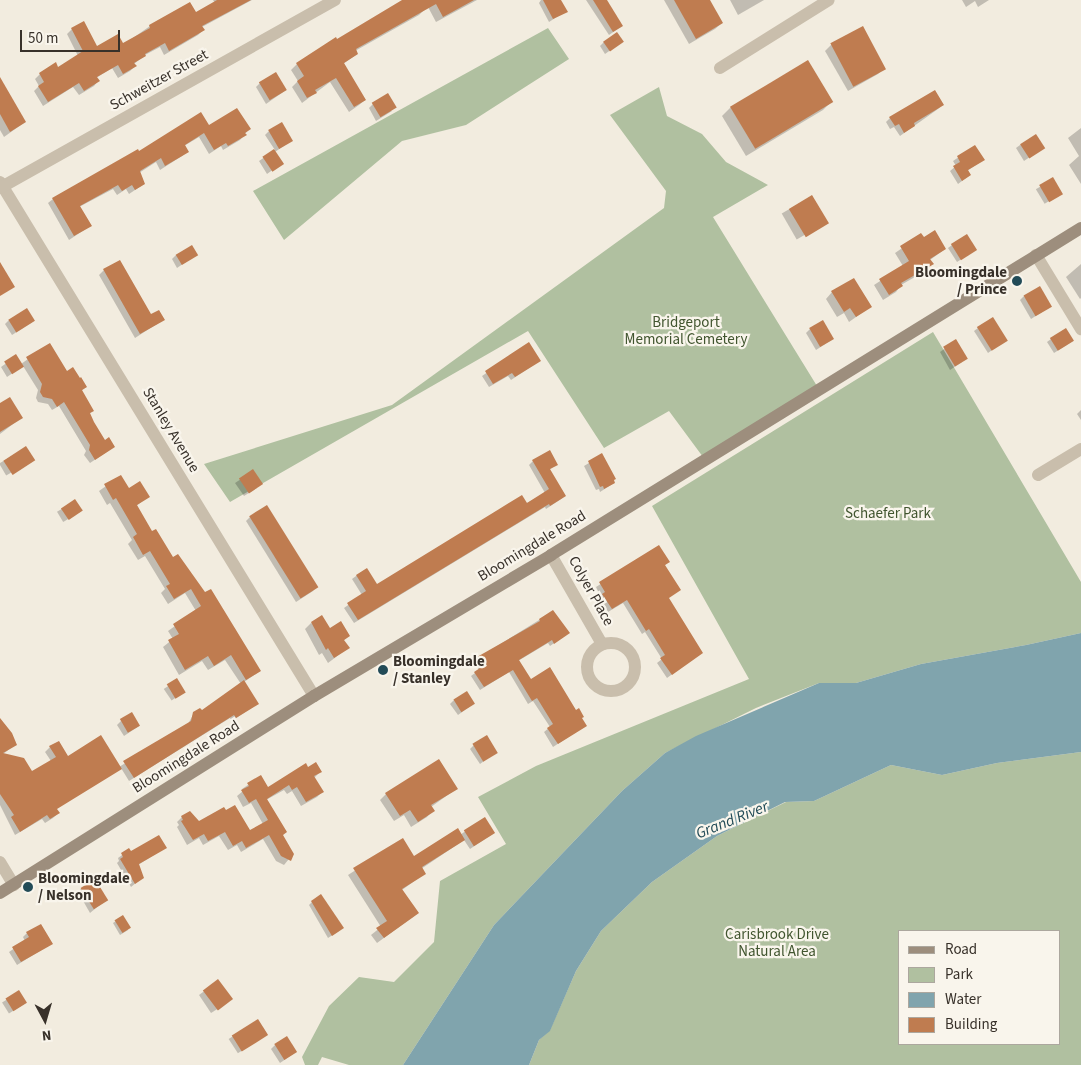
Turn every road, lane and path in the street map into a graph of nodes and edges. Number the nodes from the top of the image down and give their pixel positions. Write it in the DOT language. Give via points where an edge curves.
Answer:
graph roads {
  1 [pos="335,0"];
  2 [pos="829,0"];
  3 [pos="720,68"];
  4 [pos="1,185"];
  5 [pos="1081,228"];
  6 [pos="1036,255"];
  7 [pos="1081,329"];
  8 [pos="1081,449"];
  9 [pos="1038,475"];
  10 [pos="551,554"];
  11 [pos="602,644"];
  12 [pos="314,696"];
  13 [pos="0,862"];
  14 [pos="14,885"];
  15 [pos="0,893"];
  1 -- 4 [label="street, Schweitzer Street"];
  2 -- 3 [label="street"];
  4 -- 12 [label="street, Stanley Avenue"];
  5 -- 6 [label="main road, Bloomingdale Road"];
  6 -- 7 [label="street"];
  6 -- 10 [label="main road, Bloomingdale Road"];
  8 -- 9 [label="street"];
  10 -- 11 [label="street, Colyer Place"];
  10 -- 12 [label="main road, Bloomingdale Road"];
  12 -- 14 [label="main road, Bloomingdale Road"];
  13 -- 14 [label="street"];
  14 -- 15 [label="main road, Bloomingdale Road"];
}
